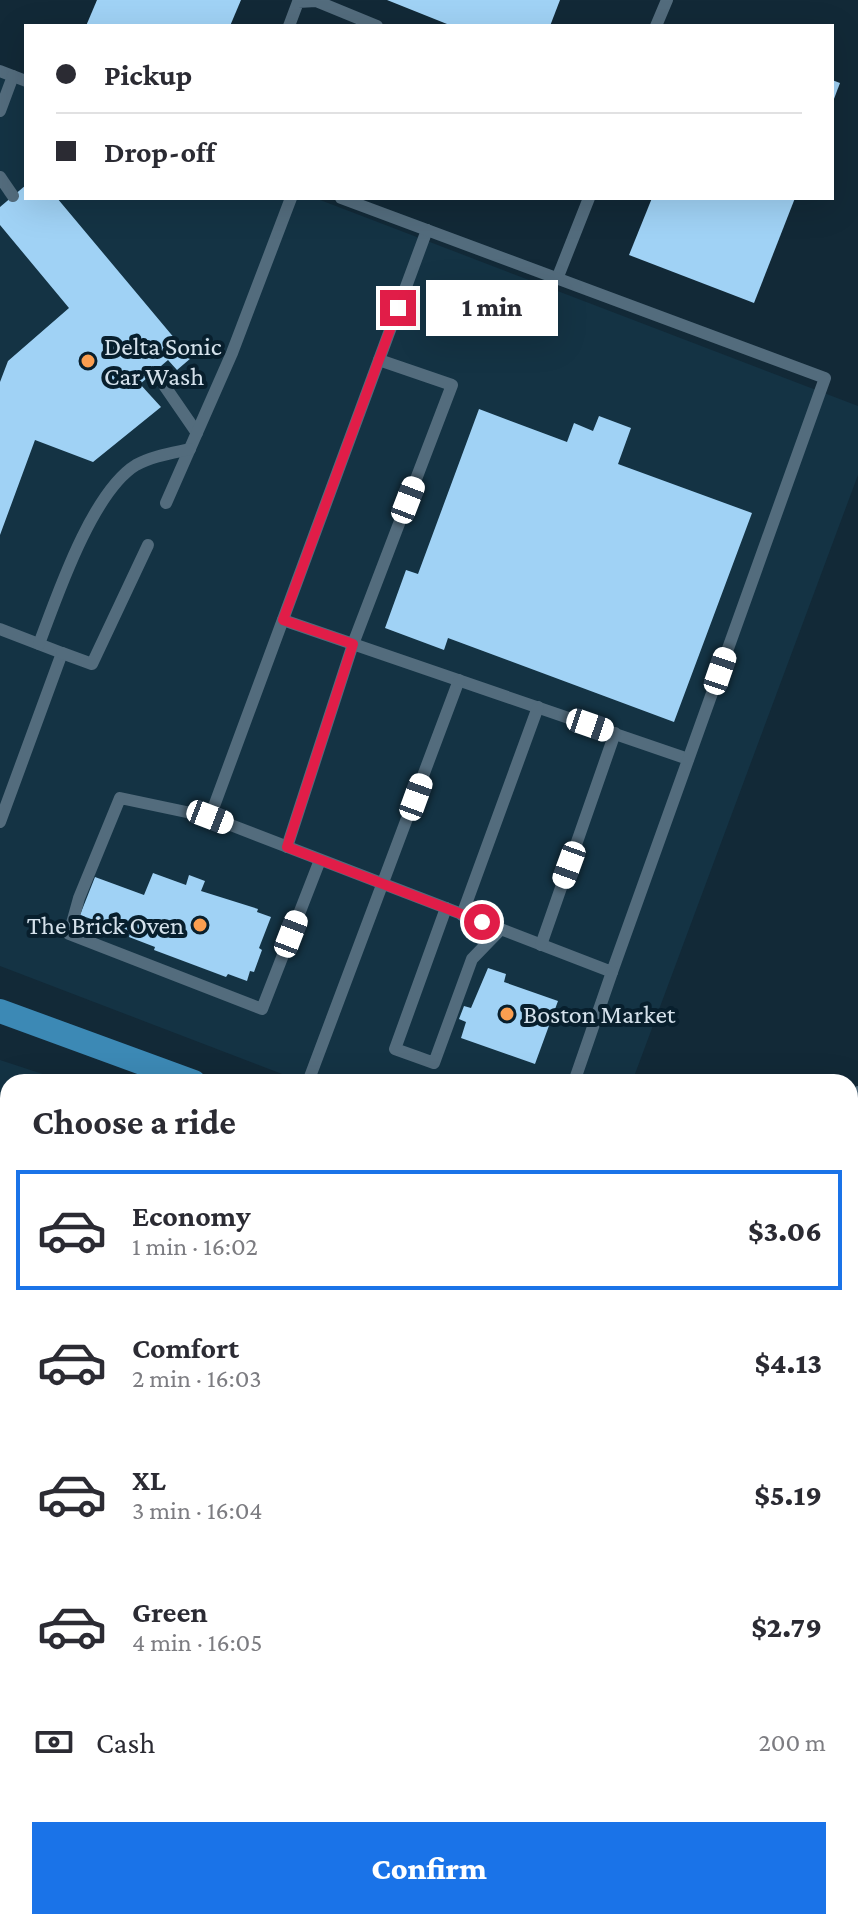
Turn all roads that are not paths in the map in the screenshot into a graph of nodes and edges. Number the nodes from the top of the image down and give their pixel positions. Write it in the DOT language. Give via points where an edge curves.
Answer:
graph roads {
  1 [pos="667,0"];
  2 [pos="290,24"];
  3 [pos="372,24"];
  4 [pos="657,24"];
  5 [pos="0,71"];
  6 [pos="20,78"];
  7 [pos="0,111"];
  8 [pos="0,177"];
  9 [pos="13,196"];
  10 [pos="290,200"];
  11 [pos="346,200"];
  12 [pos="588,200"];
  13 [pos="427,230"];
  14 [pos="557,279"];
  15 [pos="379,360"];
  16 [pos="155,372"];
  17 [pos="197,433"];
  18 [pos="190,449"];
  19 [pos="166,503"];
  20 [pos="148,545"];
  21 [pos="283,620"];
  22 [pos="0,629"];
  23 [pos="39,644"];
  24 [pos="353,644"];
  25 [pos="62,653"];
  26 [pos="459,680"];
  27 [pos="538,707"];
  28 [pos="615,733"];
  29 [pos="688,759"];
  30 [pos="210,817"];
  31 [pos="0,822"];
  32 [pos="287,847"];
  33 [pos="320,860"];
  34 [pos="384,885"];
  35 [pos="446,908"];
  36 [pos="462,915"];
  37 [pos="501,929"];
  38 [pos="541,945"];
  39 [pos="612,972"];
  40 [pos="0,1011"];
  41 [pos="172,1074"];
  42 [pos="311,1074"];
  43 [pos="577,1074"];
  1 -- 4 [label="lane"];
  2 -- 3 [label="lane" via="298,2 316,1"];
  5 -- 6 [label="lane"];
  6 -- 7 [label="lane"];
  8 -- 9 [label="lane"];
  10 -- 17 [label="lane"];
  11 -- 13 [label="lane"];
  12 -- 14 [label="lane"];
  13 -- 14 [label="lane"];
  13 -- 15 [label="lane"];
  14 -- 29 [label="lane" via="825,378"];
  15 -- 21 [label="lane"];
  15 -- 24 [label="lane" via="452,385"];
  16 -- 17 [label="lane"];
  17 -- 18 [label="lane"];
  18 -- 19 [label="lane"];
  18 -- 23 [label="lane" via="135,466 108,492 68,569"];
  20 -- 25 [label="lane" via="92,664"];
  21 -- 24 [label="lane"];
  21 -- 30 [label="lane"];
  22 -- 23 [label="lane"];
  23 -- 25 [label="lane"];
  24 -- 26 [label="lane"];
  24 -- 32 [label="lane"];
  25 -- 31 [label="lane"];
  26 -- 27 [label="lane"];
  26 -- 34 [label="lane"];
  27 -- 28 [label="lane"];
  27 -- 36 [label="lane"];
  28 -- 29 [label="lane"];
  28 -- 38 [label="lane"];
  29 -- 39 [label="lane"];
  30 -- 32 [label="lane"];
  30 -- 33 [label="lane" via="120,798 69,934 262,1009"];
  32 -- 33 [label="lane"];
  33 -- 34 [label="lane"];
  34 -- 35 [label="lane"];
  34 -- 42 [label="lane"];
  35 -- 36 [label="lane"];
  35 -- 37 [label="lane" via="395,1049 434,1063 472,959"];
  36 -- 37 [label="lane"];
  37 -- 38 [label="lane"];
  38 -- 39 [label="lane"];
  39 -- 43 [label="lane"];
  40 -- 41 [label="main road"];
}
